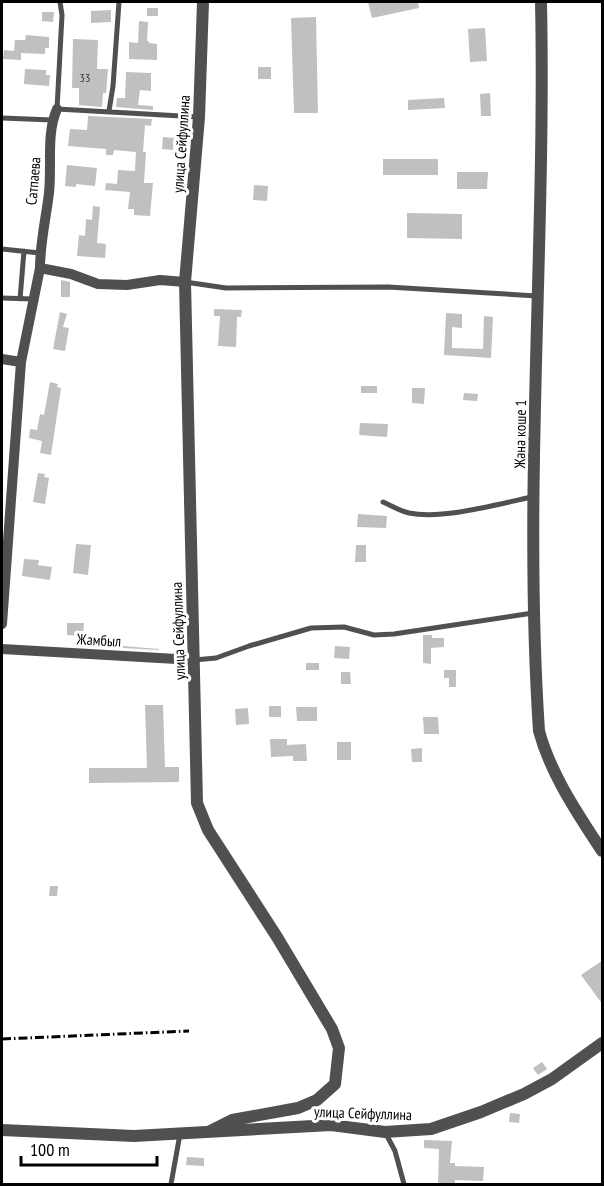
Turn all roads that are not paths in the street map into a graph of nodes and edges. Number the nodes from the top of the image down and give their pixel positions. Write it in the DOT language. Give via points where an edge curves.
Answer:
graph roads {
  1 [pos="60,2"];
  2 [pos="119,2"];
  3 [pos="203,2"];
  4 [pos="541,2"];
  5 [pos="57,109"];
  6 [pos="110,111"];
  7 [pos="199,117"];
  8 [pos="2,118"];
  9 [pos="52,120"];
  10 [pos="2,249"];
  11 [pos="24,251"];
  12 [pos="40,253"];
  13 [pos="40,268"];
  14 [pos="185,282"];
  15 [pos="538,296"];
  16 [pos="2,298"];
  17 [pos="20,298"];
  18 [pos="34,299"];
  19 [pos="2,359"];
  20 [pos="21,362"];
  21 [pos="534,497"];
  22 [pos="383,501"];
  23 [pos="535,612"];
  24 [pos="2,624"];
  25 [pos="2,649"];
  26 [pos="194,660"];
  27 [pos="603,851"];
  28 [pos="603,1043"];
  29 [pos="2,1130"];
  30 [pos="210,1131"];
  31 [pos="386,1132"];
  32 [pos="180,1134"];
  33 [pos="171,1185"];
  34 [pos="404,1185"];
  1 -- 5 [label="lane, Сатпаева"];
  2 -- 6 [label="lane"];
  3 -- 7 [label="street, улица Сейфуллина"];
  4 -- 15 [label="street, Жана коше 1"];
  5 -- 6 [label="lane"];
  5 -- 9 [label="street, Сатпаева"];
  6 -- 7 [label="lane"];
  7 -- 14 [label="street, улица Сейфуллина"];
  8 -- 9 [label="lane"];
  9 -- 12 [label="street, Сатпаева" via="49,192"];
  10 -- 11 [label="lane"];
  11 -- 12 [label="lane"];
  11 -- 17 [label="lane"];
  12 -- 13 [label="street, Сатпаева"];
  13 -- 14 [label="street" via="98,284"];
  13 -- 18 [label="street, Сатпаева"];
  14 -- 15 [label="lane" via="226,288 388,287"];
  14 -- 26 [label="street, улица Сейфуллина"];
  15 -- 21 [label="street, Жана коше 1"];
  16 -- 17 [label="lane"];
  17 -- 18 [label="lane"];
  18 -- 20 [label="street, Сатпаева"];
  19 -- 20 [label="street"];
  20 -- 24 [label="street, Сатпаева"];
  21 -- 22 [label="lane" via="437,514 401,511"];
  21 -- 23 [label="street, Жана коше 1"];
  23 -- 26 [label="lane" via="394,634 374,635 344,627 311,628 216,658"];
  23 -- 27 [label="street, Жана коше 1" via="539,731 545,752 577,812"];
  25 -- 26 [label="street, Жамбыл"];
  26 -- 30 [label="street, улица Сейфуллина" via="197,803 208,830 277,937 332,1029 339,1048 335,1084 317,1100 298,1108 232,1120"];
  28 -- 31 [label="street, улица Сейфуллина" via="552,1079 481,1112 431,1129"];
  29 -- 32 [label="street, улица Сейфуллина" via="134,1136"];
  30 -- 31 [label="street, улица Сейфуллина" via="331,1125"];
  30 -- 32 [label="street, улица Сейфуллина"];
  31 -- 34 [label="lane"];
  32 -- 33 [label="lane"];
}
